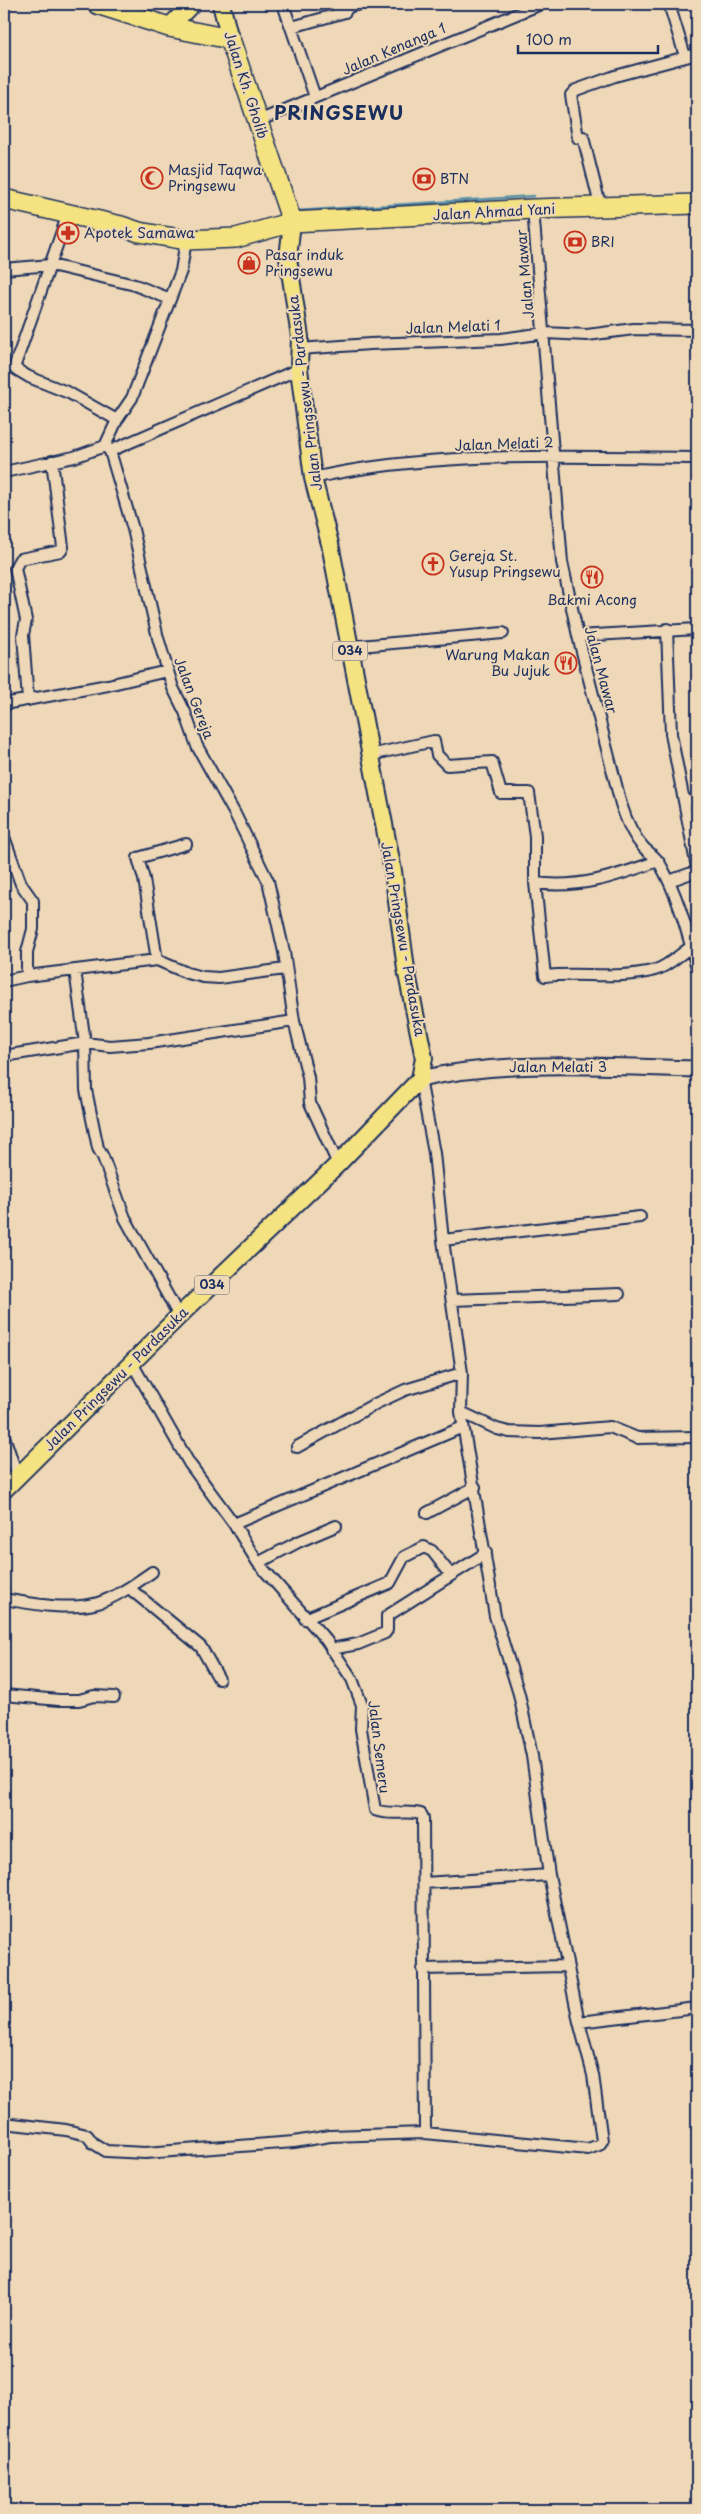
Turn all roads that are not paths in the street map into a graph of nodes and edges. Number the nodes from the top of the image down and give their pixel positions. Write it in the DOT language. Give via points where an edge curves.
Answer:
graph roads {
  1 [pos="97,4"];
  2 [pos="192,4"];
  3 [pos="221,4"];
  4 [pos="283,4"];
  5 [pos="360,4"];
  6 [pos="541,4"];
  7 [pos="669,4"];
  8 [pos="169,26"];
  9 [pos="292,27"];
  10 [pos="230,39"];
  11 [pos="697,54"];
  12 [pos="685,56"];
  13 [pos="315,97"];
  14 [pos="258,121"];
  15 [pos="4,199"];
  16 [pos="697,204"];
  17 [pos="533,209"];
  18 [pos="601,209"];
  19 [pos="68,214"];
  20 [pos="292,222"];
  21 [pos="186,240"];
  22 [pos="51,265"];
  23 [pos="4,269"];
  24 [pos="170,299"];
  25 [pos="697,330"];
  26 [pos="545,333"];
  27 [pos="299,349"];
  28 [pos="299,369"];
  29 [pos="117,420"];
  30 [pos="108,448"];
  31 [pos="553,456"];
  32 [pos="697,458"];
  33 [pos="52,462"];
  34 [pos="4,472"];
  35 [pos="312,478"];
  36 [pos="667,629"];
  37 [pos="697,629"];
  38 [pos="503,633"];
  39 [pos="578,636"];
  40 [pos="349,648"];
  41 [pos="167,671"];
  42 [pos="28,700"];
  43 [pos="4,704"];
  44 [pos="370,755"];
  45 [pos="697,799"];
  46 [pos="685,803"];
  47 [pos="4,837"];
  48 [pos="186,844"];
  49 [pos="658,861"];
  50 [pos="697,870"];
  51 [pos="669,881"];
  52 [pos="535,882"];
  53 [pos="694,947"];
  54 [pos="157,960"];
  55 [pos="697,968"];
  56 [pos="285,969"];
  57 [pos="75,970"];
  58 [pos="27,976"];
  59 [pos="4,981"];
  60 [pos="294,1021"];
  61 [pos="85,1043"];
  62 [pos="4,1056"];
  63 [pos="697,1069"];
  64 [pos="420,1079"];
  65 [pos="338,1164"];
  66 [pos="640,1218"];
  67 [pos="443,1240"];
  68 [pos="619,1294"];
  69 [pos="452,1300"];
  70 [pos="179,1316"];
  71 [pos="132,1363"];
  72 [pos="462,1373"];
  73 [pos="460,1412"];
  74 [pos="464,1427"];
  75 [pos="4,1436"];
  76 [pos="697,1437"];
  77 [pos="297,1447"];
  78 [pos="6,1454"];
  79 [pos="18,1478"];
  80 [pos="475,1487"];
  81 [pos="4,1490"];
  82 [pos="428,1513"];
  83 [pos="234,1524"];
  84 [pos="336,1526"];
  85 [pos="486,1553"];
  86 [pos="258,1563"];
  87 [pos="152,1572"];
  88 [pos="451,1575"];
  89 [pos="130,1588"];
  90 [pos="4,1599"];
  91 [pos="305,1619"];
  92 [pos="331,1649"];
  93 [pos="219,1679"];
  94 [pos="4,1695"];
  95 [pos="114,1697"];
  96 [pos="550,1875"];
  97 [pos="424,1883"];
  98 [pos="567,1966"];
  99 [pos="423,1968"];
  100 [pos="697,2008"];
  101 [pos="579,2022"];
  102 [pos="4,2123"];
  103 [pos="425,2133"];
  1 -- 8 [label="highway"];
  2 -- 8 [label="main road"];
  3 -- 10 [label="main road, Jalan Kh. Gholib"];
  4 -- 9 [label="street"];
  5 -- 9 [label="street" via="348,7 346,12"];
  6 -- 13 [label="street, Jalan Kenanga 1"];
  7 -- 12 [label="street"];
  8 -- 10 [label="highway"];
  9 -- 13 [label="street"];
  10 -- 14 [label="highway, Jalan Kh. Gholib"];
  11 -- 12 [label="street"];
  12 -- 18 [label="street" via="615,76 576,90 572,95 578,138 583,137"];
  13 -- 14 [label="street, Jalan Kenanga 1"];
  14 -- 20 [label="highway, Jalan Kh. Gholib"];
  15 -- 19 [label="highway, Jalan Ahmad Yani"];
  16 -- 18 [label="highway, Jalan Ahmad Yani"];
  17 -- 18 [label="highway, Jalan Ahmad Yani"];
  17 -- 20 [label="highway, Jalan Ahmad Yani"];
  17 -- 26 [label="street, Jalan Mawar"];
  19 -- 21 [label="highway, Jalan Ahmad Yani"];
  19 -- 22 [label="street"];
  20 -- 21 [label="highway, Jalan Ahmad Yani" via="236,238"];
  20 -- 27 [label="main road, Jalan Pringsewu - Pardasuka / 034" via="288,258"];
  21 -- 24 [label="street" via="181,272"];
  22 -- 23 [label="street"];
  22 -- 24 [label="street" via="134,286"];
  22 -- 29 [label="street" via="14,368"];
  24 -- 29 [label="street" via="132,398"];
  25 -- 26 [label="street, Jalan Melati 1" via="634,329 587,335"];
  26 -- 27 [label="street, Jalan Melati 1" via="501,340"];
  26 -- 31 [label="street, Jalan Mawar"];
  27 -- 28 [label="main road, Jalan Pringsewu - Pardasuka / 034"];
  28 -- 30 [label="street"];
  28 -- 35 [label="main road, Jalan Pringsewu - Pardasuka / 034"];
  29 -- 30 [label="street"];
  30 -- 33 [label="street"];
  30 -- 41 [label="street, Jalan Gereja" via="133,529"];
  31 -- 32 [label="street, Jalan Melati 2"];
  31 -- 35 [label="street, Jalan Melati 2" via="400,463"];
  31 -- 39 [label="street, Jalan Mawar" via="562,562"];
  33 -- 34 [label="street"];
  33 -- 42 [label="street" via="63,548 20,559 15,568 26,620 23,635"];
  35 -- 40 [label="main road, Jalan Pringsewu - Pardasuka / 034" via="330,544"];
  36 -- 37 [label="street"];
  36 -- 39 [label="street"];
  36 -- 46 [label="street" via="672,734"];
  38 -- 40 [label="street"];
  39 -- 49 [label="street, Jalan Mawar" via="620,804 629,828 642,847"];
  40 -- 44 [label="main road, Jalan Pringsewu - Pardasuka / 034"];
  41 -- 42 [label="street"];
  41 -- 56 [label="street, Jalan Gereja" via="196,746 235,814 268,882"];
  42 -- 43 [label="street"];
  44 -- 52 [label="street" via="434,741 437,755 447,765 492,762 501,793 529,793 535,836"];
  44 -- 64 [label="main road, Jalan Pringsewu - Pardasuka / 034" via="424,1058"];
  45 -- 46 [label="street"];
  46 -- 50 [label="street"];
  47 -- 58 [label="street" via="21,884 33,901"];
  48 -- 54 [label="street" via="138,858"];
  49 -- 51 [label="street, Jalan Mawar"];
  49 -- 52 [label="street" via="587,884"];
  50 -- 51 [label="street"];
  51 -- 53 [label="street, Jalan Mawar"];
  52 -- 53 [label="street" via="545,976 616,976 656,970"];
  53 -- 55 [label="street, Jalan Mawar"];
  54 -- 56 [label="street" via="203,977 219,978"];
  54 -- 57 [label="street"];
  56 -- 60 [label="street, Jalan Gereja"];
  57 -- 58 [label="street"];
  57 -- 61 [label="street"];
  58 -- 59 [label="street"];
  60 -- 61 [label="street" via="150,1043 110,1046"];
  60 -- 65 [label="street, Jalan Gereja" via="308,1077 310,1103"];
  61 -- 62 [label="street"];
  61 -- 70 [label="street" via="86,1090 98,1148 125,1218"];
  63 -- 64 [label="street, Jalan Melati 3" via="499,1067 456,1071"];
  64 -- 65 [label="main road, Jalan Pringsewu - Pardasuka / 034"];
  64 -- 67 [label="street" via="434,1153"];
  65 -- 70 [label="main road, Jalan Pringsewu - Pardasuka / 034"];
  66 -- 67 [label="street"];
  67 -- 69 [label="street"];
  68 -- 69 [label="street"];
  69 -- 72 [label="street"];
  70 -- 71 [label="main road, Jalan Pringsewu - Pardasuka / 034"];
  71 -- 79 [label="main road, Jalan Pringsewu - Pardasuka / 034"];
  71 -- 83 [label="street, Jalan Semeru" via="189,1462"];
  72 -- 73 [label="street"];
  72 -- 77 [label="street" via="398,1393"];
  73 -- 74 [label="street"];
  73 -- 76 [label="street" via="509,1432 540,1433 610,1427 637,1438"];
  74 -- 80 [label="street"];
  74 -- 83 [label="street"];
  75 -- 78 [label="street"];
  78 -- 79 [label="street"];
  79 -- 81 [label="main road, Jalan Pringsewu - Pardasuka / 034"];
  80 -- 82 [label="street"];
  80 -- 85 [label="street"];
  83 -- 86 [label="street, Jalan Semeru"];
  84 -- 86 [label="street"];
  85 -- 88 [label="street"];
  85 -- 96 [label="street" via="495,1616 519,1694 532,1756"];
  86 -- 91 [label="street, Jalan Semeru"];
  87 -- 89 [label="street"];
  88 -- 91 [label="street" via="432,1550 424,1547 404,1557 390,1583"];
  88 -- 92 [label="street" via="387,1616 385,1633 358,1644"];
  89 -- 90 [label="street" via="98,1603 39,1605"];
  89 -- 93 [label="street" via="201,1646"];
  91 -- 92 [label="street, Jalan Semeru"];
  92 -- 97 [label="street, Jalan Semeru" via="352,1679 362,1705 361,1729 375,1810 384,1813 414,1812 423,1818"];
  94 -- 95 [label="street" via="59,1700"];
  96 -- 97 [label="street"];
  96 -- 98 [label="street"];
  97 -- 99 [label="street, Jalan Semeru"];
  98 -- 99 [label="street"];
  98 -- 101 [label="street"];
  99 -- 103 [label="street, Jalan Semeru"];
  100 -- 101 [label="street"];
  101 -- 103 [label="street" via="593,2076 602,2141 599,2145 588,2149"];
  102 -- 103 [label="street" via="87,2135 106,2151 145,2153 330,2136"];
}
